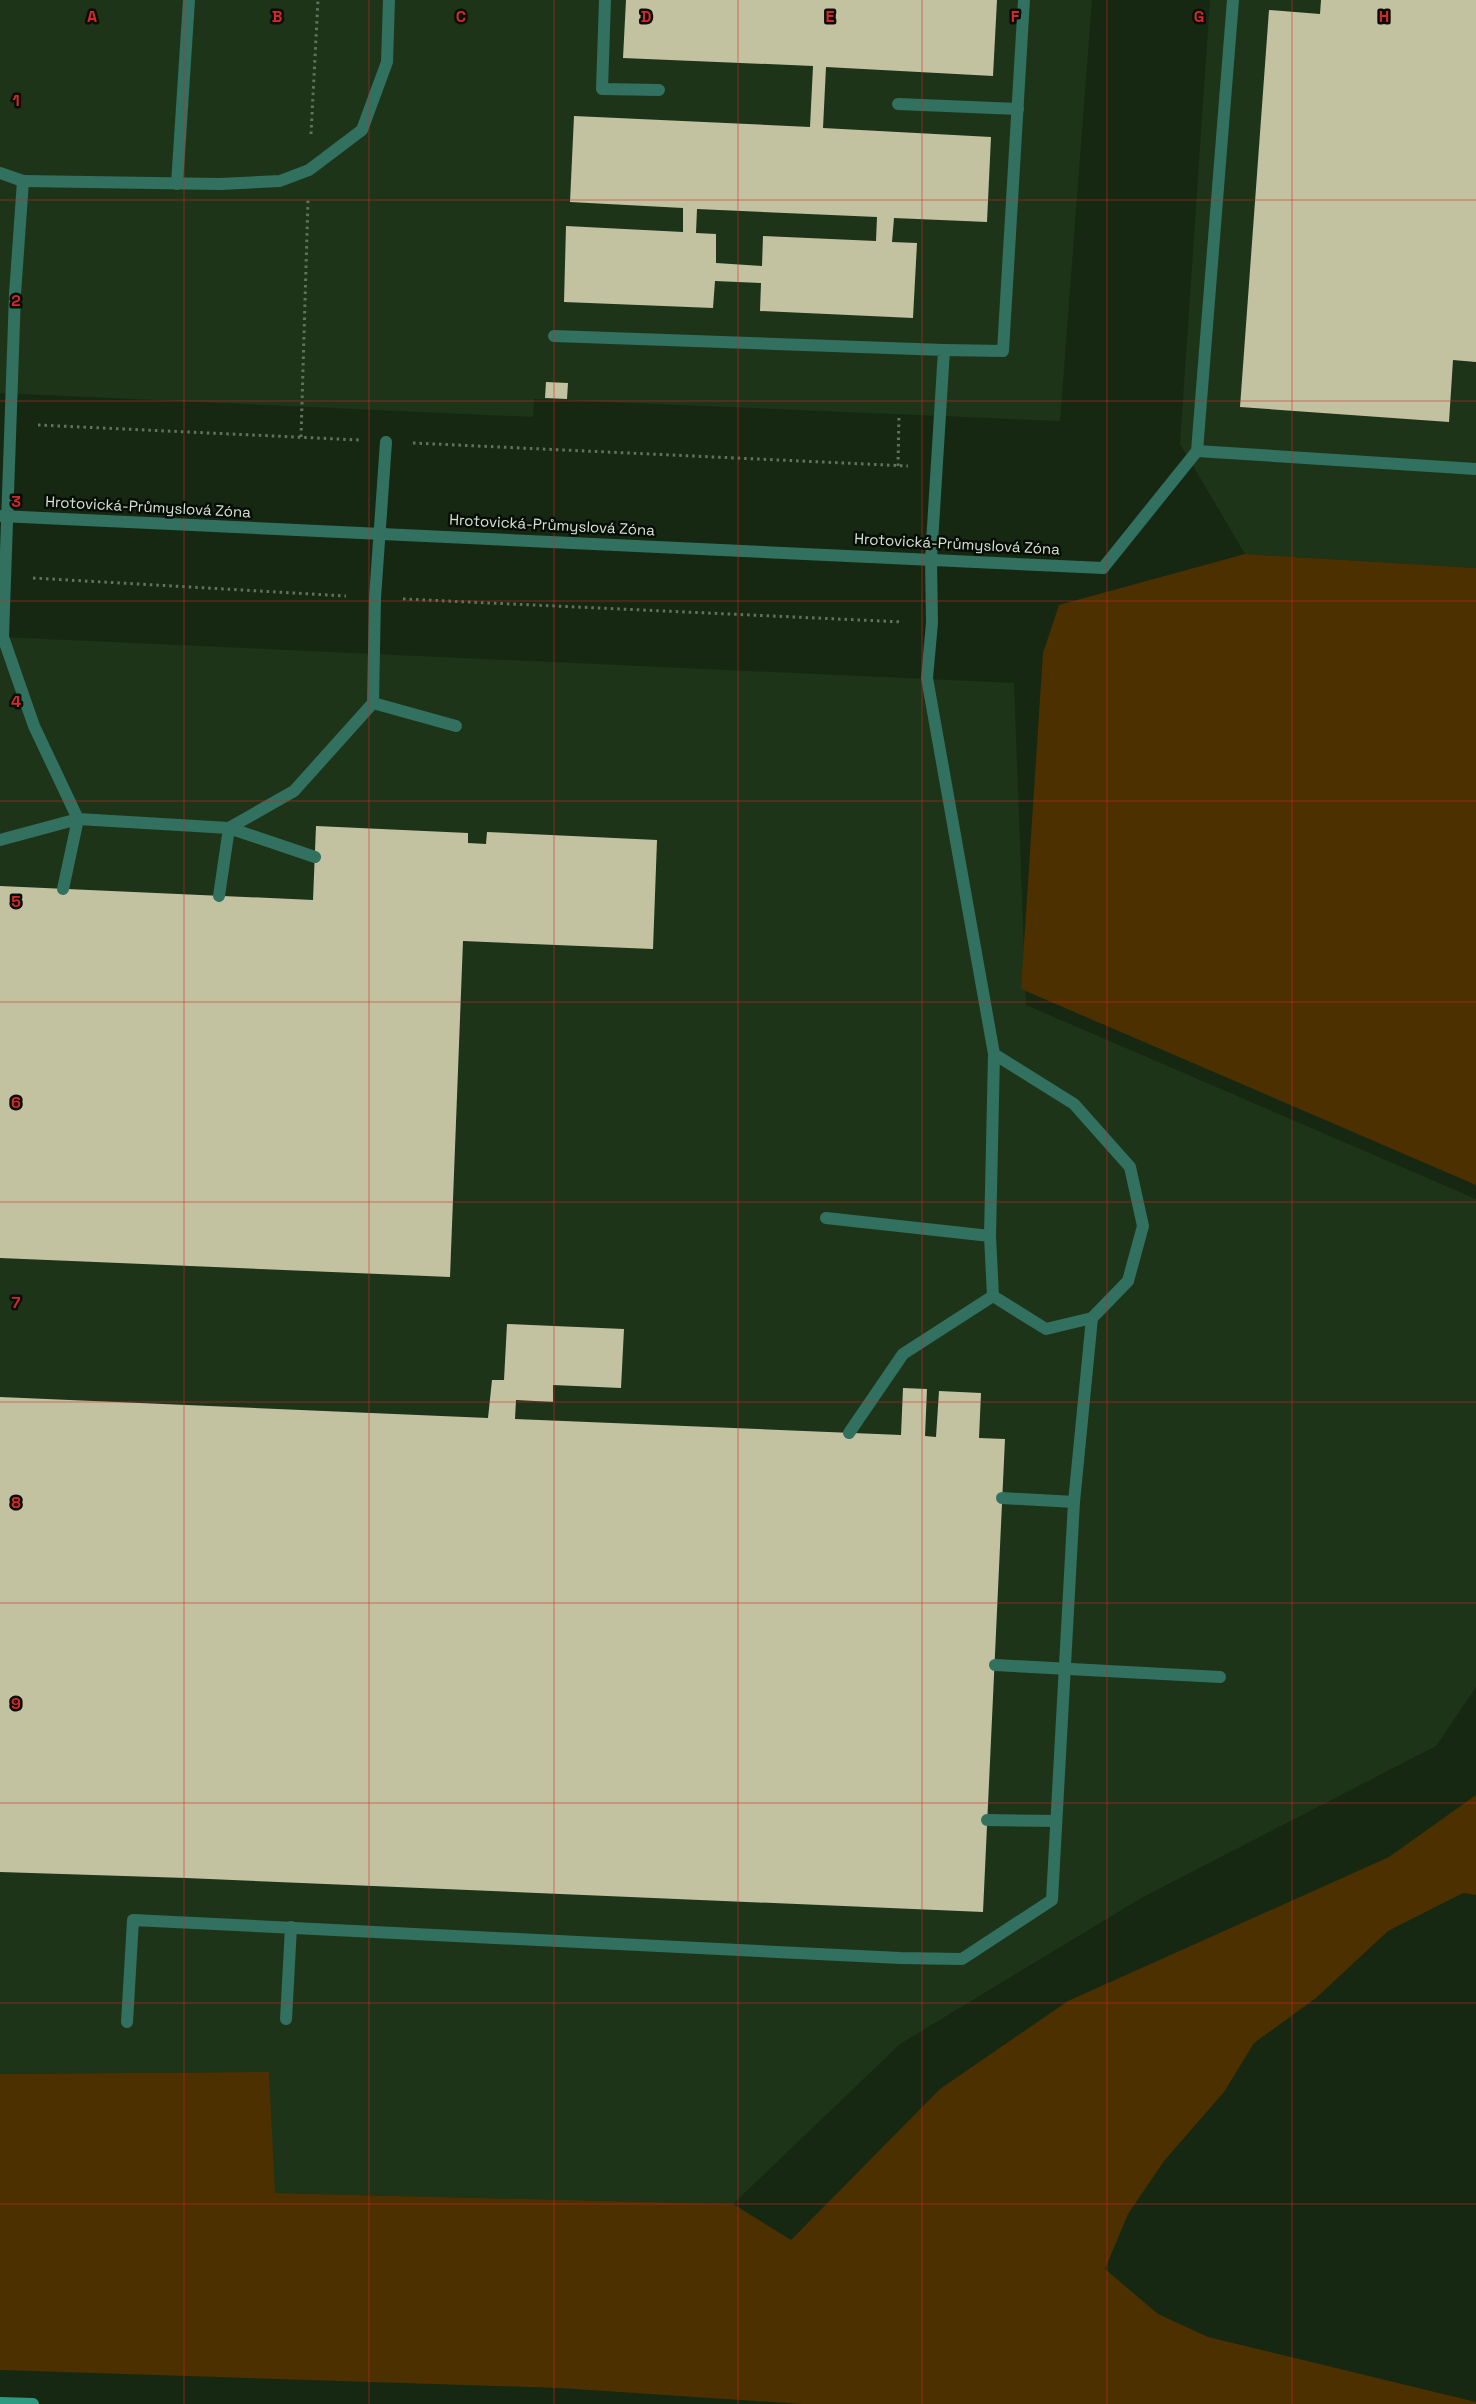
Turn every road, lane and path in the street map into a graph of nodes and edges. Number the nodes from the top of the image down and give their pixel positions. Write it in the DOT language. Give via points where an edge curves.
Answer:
graph roads {
  1 [pos="189,0"];
  2 [pos="318,0"];
  3 [pos="390,0"];
  4 [pos="605,0"];
  5 [pos="1024,0"];
  6 [pos="1233,0"];
  7 [pos="659,90"];
  8 [pos="898,104"];
  9 [pos="1018,109"];
  10 [pos="309,170"];
  11 [pos="0,173"];
  12 [pos="23,181"];
  13 [pos="177,184"];
  14 [pos="554,336"];
  15 [pos="944,350"];
  16 [pos="899,414"];
  17 [pos="11,424"];
  18 [pos="301,437"];
  19 [pos="386,442"];
  20 [pos="1197,452"];
  21 [pos="898,466"];
  22 [pos="937,468"];
  23 [pos="1476,469"];
  24 [pos="4,516"];
  25 [pos="381,534"];
  26 [pos="931,559"];
  27 [pos="6,577"];
  28 [pos="375,598"];
  29 [pos="932,623"];
  30 [pos="373,704"];
  31 [pos="456,726"];
  32 [pos="78,819"];
  33 [pos="230,828"];
  34 [pos="0,840"];
  35 [pos="315,857"];
  36 [pos="63,889"];
  37 [pos="219,896"];
  38 [pos="994,1054"];
  39 [pos="826,1218"];
  40 [pos="990,1236"];
  41 [pos="993,1296"];
  42 [pos="1092,1318"];
  43 [pos="849,1433"];
  44 [pos="1002,1498"];
  45 [pos="1074,1502"];
  46 [pos="995,1665"];
  47 [pos="1064,1667"];
  48 [pos="1220,1677"];
  49 [pos="987,1820"];
  50 [pos="1056,1821"];
  51 [pos="291,1927"];
  52 [pos="286,2019"];
  53 [pos="128,2022"];
  54 [pos="0,2403"];
  55 [pos="33,2404"];
  1 -- 13 [label="street"];
  2 -- 10 [label="path"];
  3 -- 10 [label="street" via="387,62 362,130"];
  4 -- 7 [label="street" via="602,89"];
  5 -- 9 [label="street"];
  6 -- 20 [label="street"];
  8 -- 9 [label="street"];
  9 -- 15 [label="street" via="1003,351"];
  10 -- 13 [label="street" via="280,181"];
  10 -- 18 [label="path"];
  11 -- 12 [label="street"];
  12 -- 13 [label="street"];
  12 -- 17 [label="street"];
  14 -- 15 [label="street"];
  15 -- 22 [label="street"];
  16 -- 21 [label="path"];
  17 -- 18 [label="path"];
  17 -- 24 [label="street"];
  18 -- 19 [label="path"];
  19 -- 21 [label="path"];
  19 -- 25 [label="street"];
  20 -- 23 [label="street"];
  20 -- 26 [label="street, Hrotovická-Průmyslová Zóna" via="1103,568"];
  21 -- 22 [label="path"];
  22 -- 26 [label="street"];
  24 -- 25 [label="street, Hrotovická-Průmyslová Zóna"];
  24 -- 27 [label="street"];
  25 -- 26 [label="street, Hrotovická-Průmyslová Zóna"];
  25 -- 28 [label="street"];
  26 -- 29 [label="street"];
  27 -- 28 [label="path"];
  27 -- 32 [label="street" via="3,637 34,726"];
  28 -- 29 [label="path"];
  28 -- 30 [label="street"];
  29 -- 38 [label="street" via="927,678"];
  30 -- 31 [label="street"];
  30 -- 33 [label="street" via="294,791"];
  32 -- 33 [label="street"];
  32 -- 34 [label="street"];
  32 -- 36 [label="street"];
  33 -- 35 [label="street"];
  33 -- 37 [label="street"];
  38 -- 40 [label="street"];
  38 -- 42 [label="street" via="1074,1104 1130,1167 1143,1226 1128,1281"];
  39 -- 40 [label="street"];
  40 -- 41 [label="street"];
  41 -- 42 [label="street" via="1046,1329"];
  41 -- 43 [label="street" via="903,1354"];
  42 -- 45 [label="street"];
  44 -- 45 [label="street"];
  45 -- 47 [label="street"];
  46 -- 47 [label="street"];
  47 -- 48 [label="street"];
  47 -- 50 [label="street"];
  49 -- 50 [label="street"];
  50 -- 51 [label="street" via="1052,1900 962,1959"];
  51 -- 52 [label="street"];
  51 -- 53 [label="street" via="134,1920"];
  54 -- 55 [label="main road"];
}
